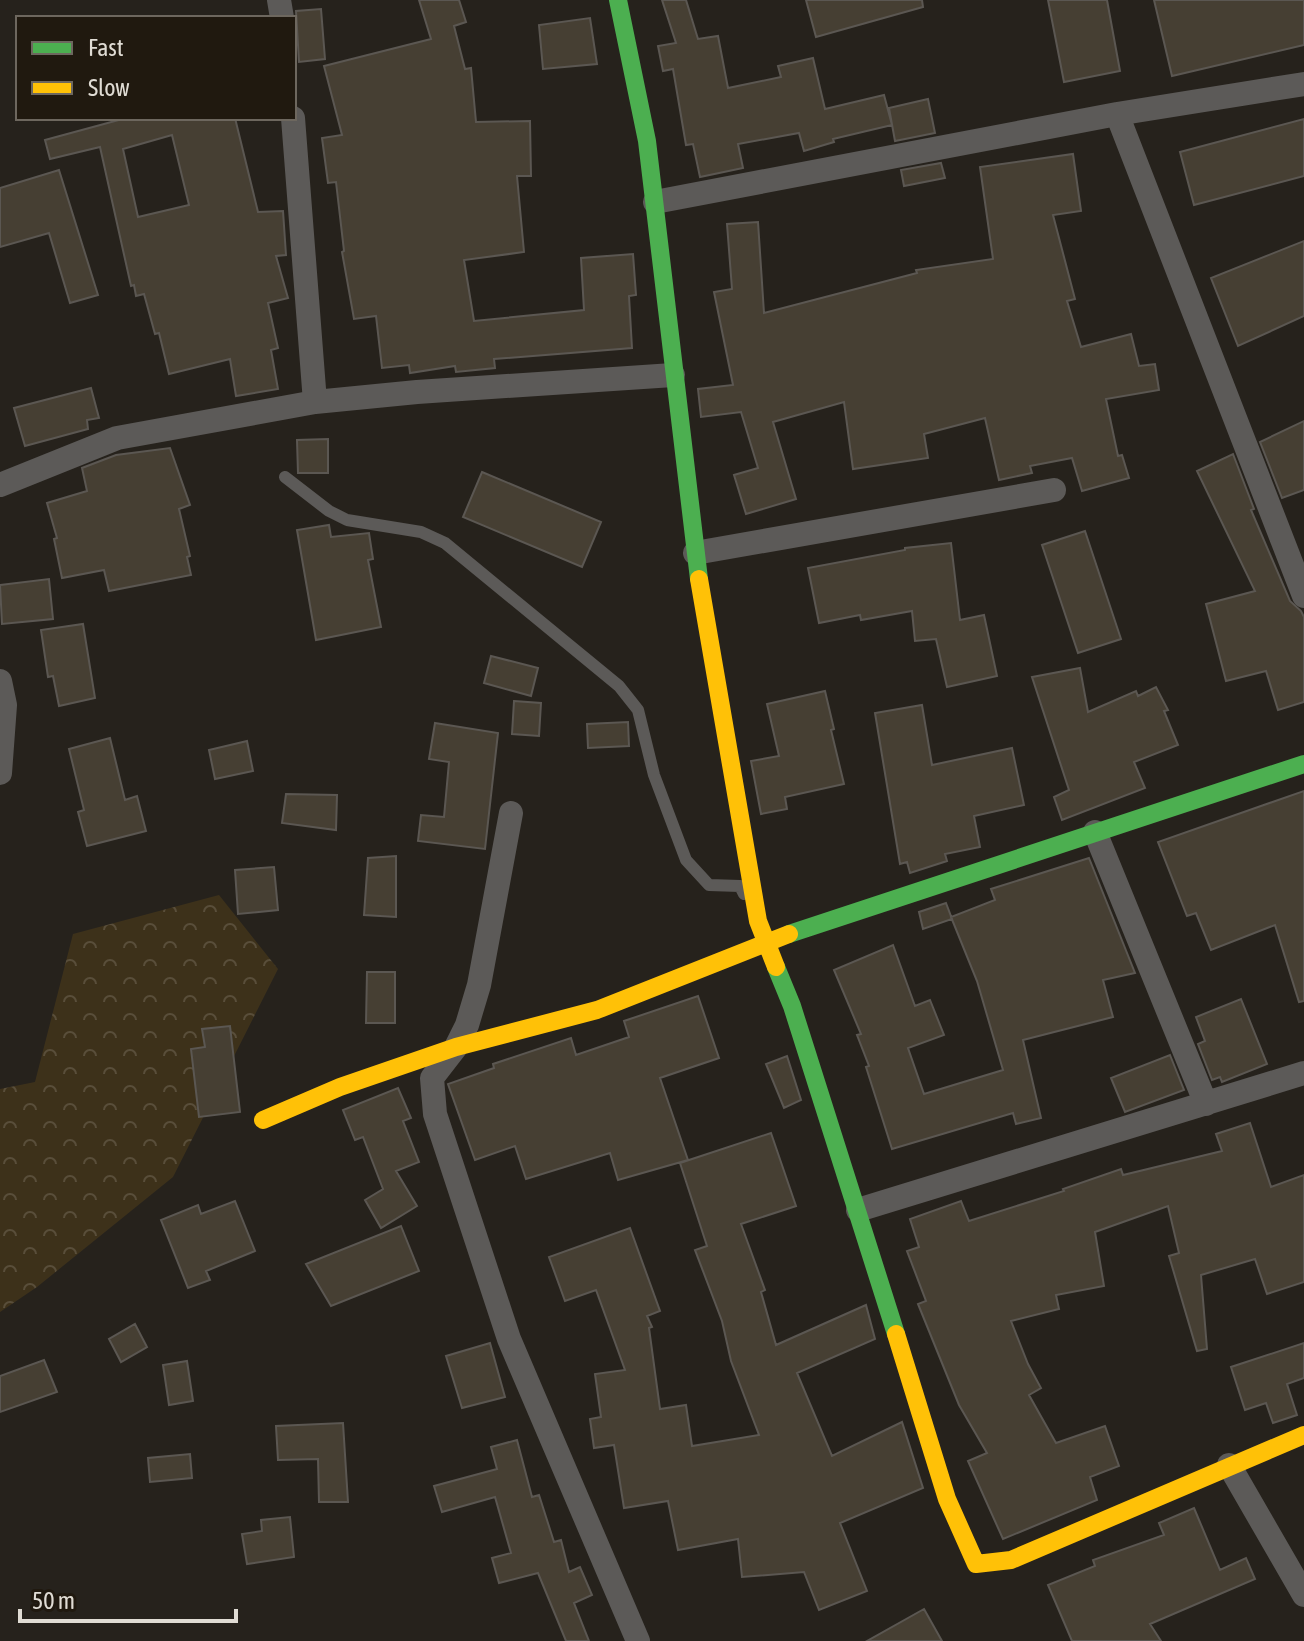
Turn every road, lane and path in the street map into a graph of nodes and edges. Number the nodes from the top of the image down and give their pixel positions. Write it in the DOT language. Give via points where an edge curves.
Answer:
graph roads {
  1 [pos="618,0"];
  2 [pos="1304,84"];
  3 [pos="1117,114"];
  4 [pos="293,120"];
  5 [pos="655,202"];
  6 [pos="673,375"];
  7 [pos="315,402"];
  8 [pos="285,477"];
  9 [pos="0,485"];
  10 [pos="1054,490"];
  11 [pos="695,553"];
  12 [pos="1304,596"];
  13 [pos="0,681"];
  14 [pos="1304,764"];
  15 [pos="0,773"];
  16 [pos="511,813"];
  17 [pos="1095,832"];
  18 [pos="758,921"];
  19 [pos="768,941"];
  20 [pos="456,1047"];
  21 [pos="1304,1073"];
  22 [pos="1206,1104"];
  23 [pos="263,1120"];
  24 [pos="858,1210"];
  25 [pos="1304,1435"];
  26 [pos="1229,1465"];
  27 [pos="1304,1595"];
  28 [pos="638,1641"];
  1 -- 5 [label="street"];
  2 -- 3 [label="street"];
  3 -- 5 [label="street"];
  3 -- 12 [label="street"];
  4 -- 7 [label="street"];
  5 -- 6 [label="street"];
  6 -- 7 [label="street"];
  6 -- 11 [label="street"];
  7 -- 9 [label="street" via="117,438"];
  8 -- 18 [label="lane" via="347,520 421,532 445,543 619,686 638,710 654,775 686,860 709,885 740,886"];
  10 -- 11 [label="street"];
  11 -- 18 [label="street"];
  13 -- 15 [label="street" via="5,705"];
  14 -- 17 [label="street"];
  16 -- 20 [label="street" via="479,985"];
  17 -- 19 [label="street"];
  17 -- 22 [label="street"];
  18 -- 19 [label="street"];
  19 -- 20 [label="street" via="597,1010"];
  19 -- 24 [label="street"];
  20 -- 23 [label="street"];
  20 -- 28 [label="street" via="432,1078 435,1114 509,1339"];
  21 -- 22 [label="street"];
  22 -- 24 [label="street"];
  24 -- 26 [label="street" via="947,1499 976,1564 1011,1560"];
  25 -- 26 [label="street"];
  26 -- 27 [label="street"];
}
